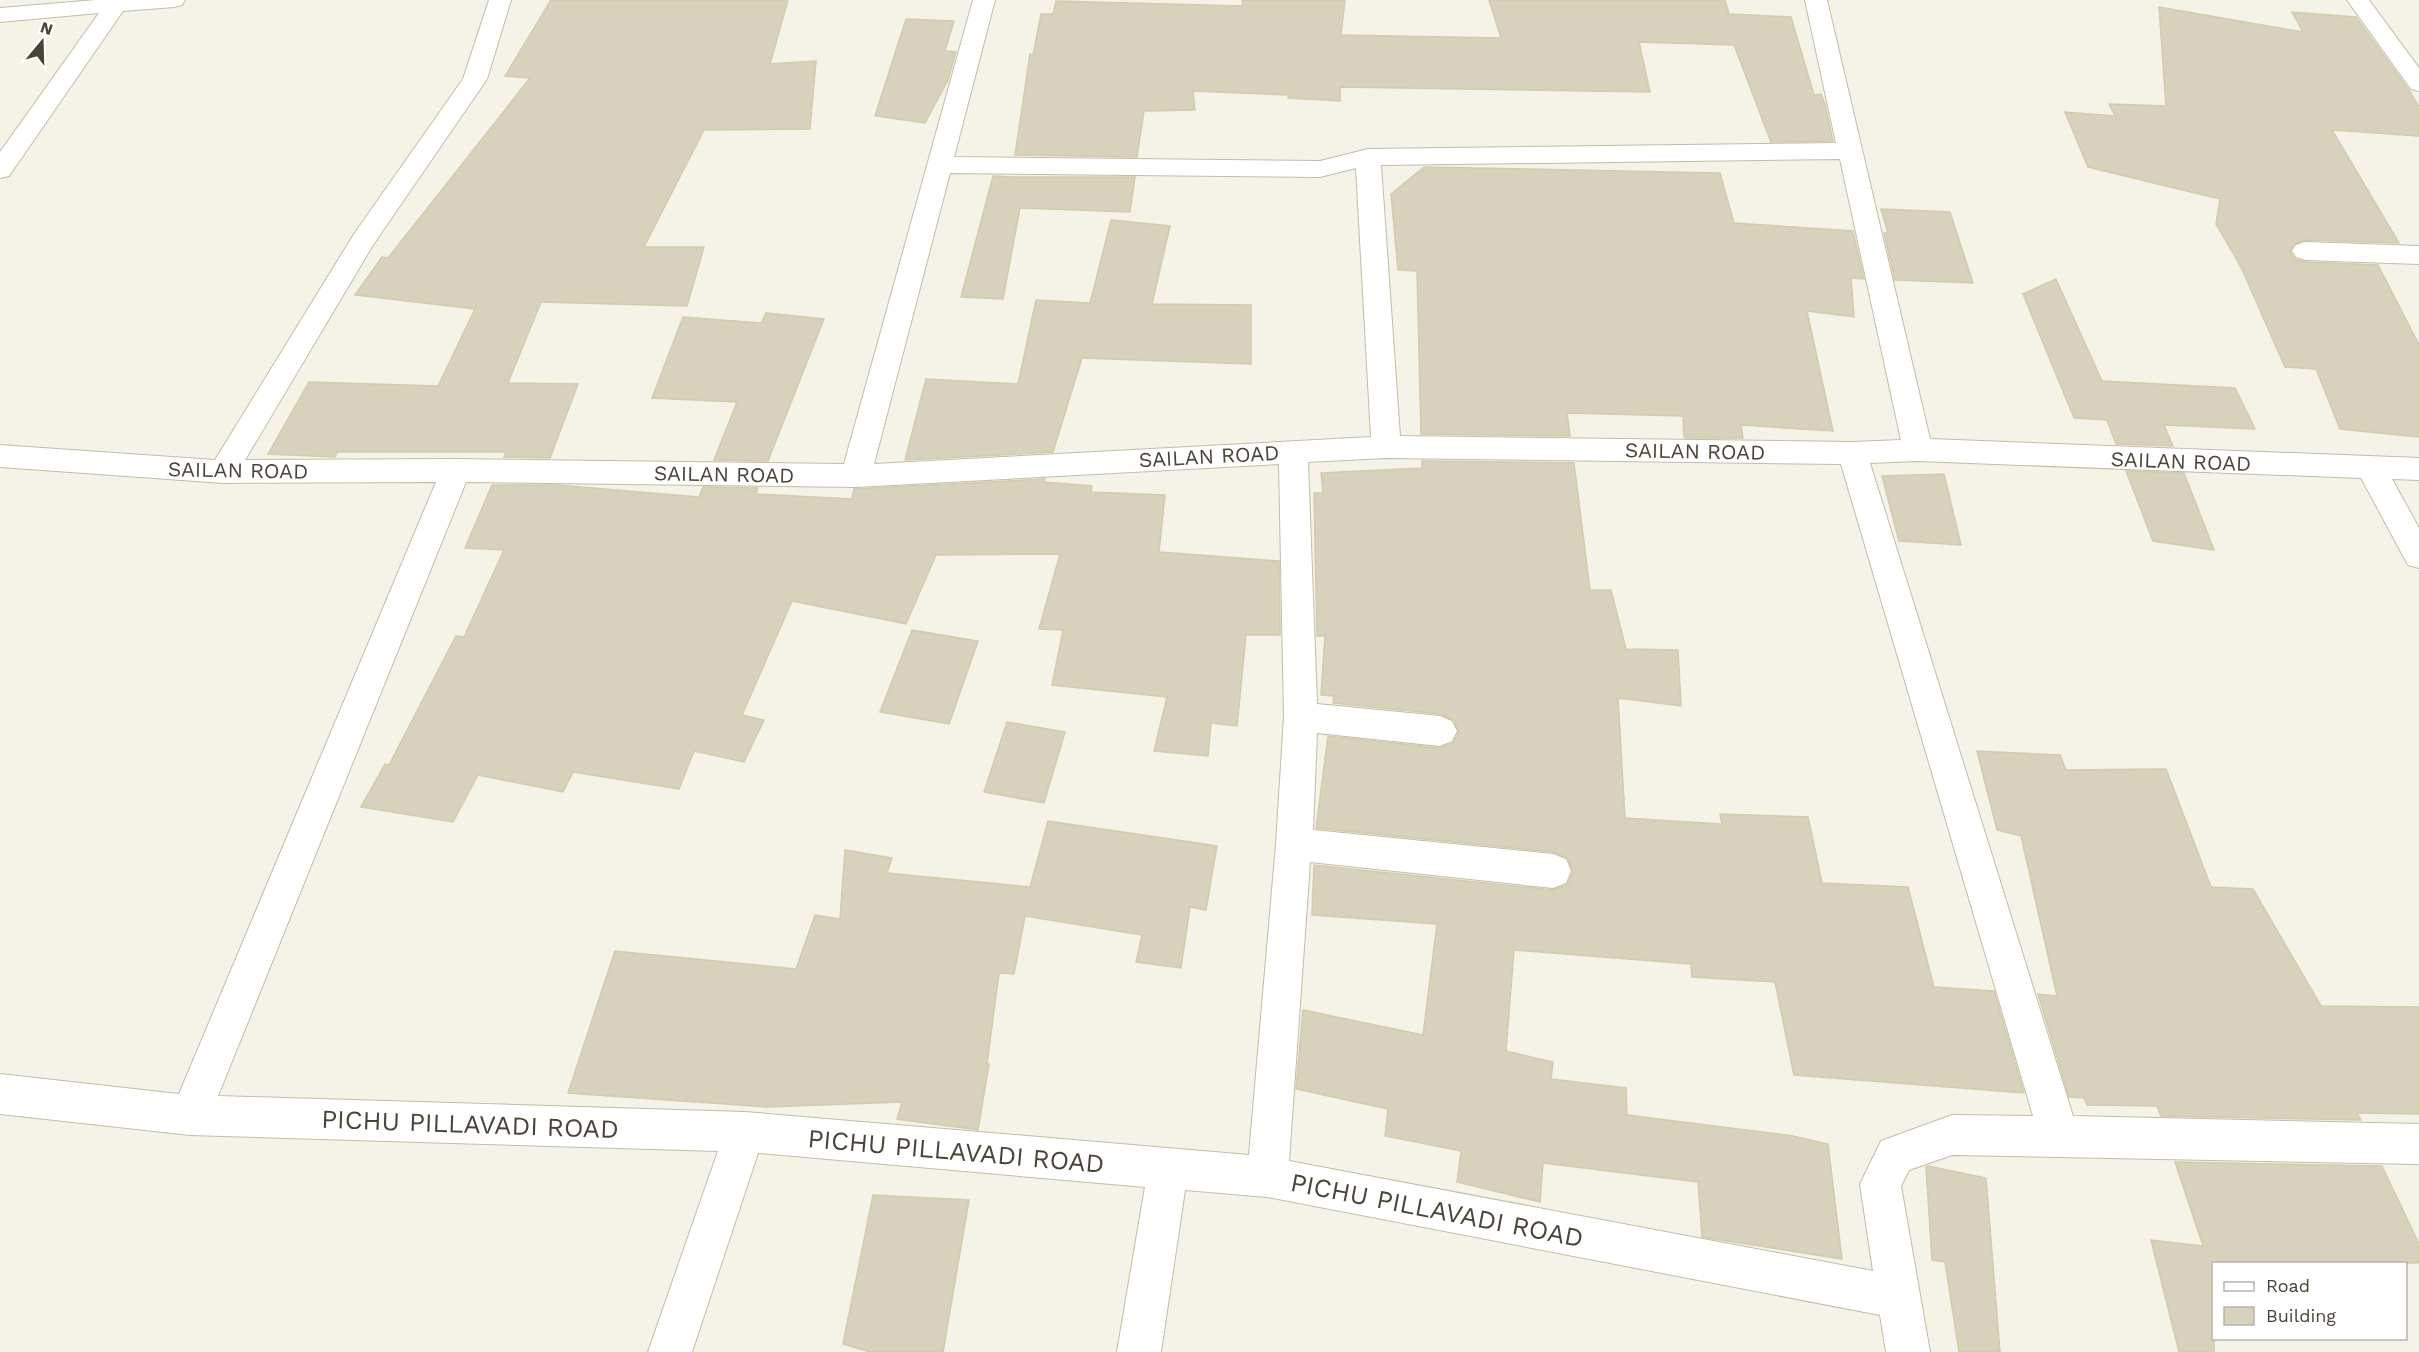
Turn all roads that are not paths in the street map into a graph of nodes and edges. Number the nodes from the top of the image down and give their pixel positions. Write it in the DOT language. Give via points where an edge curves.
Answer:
graph roads {
  1 [pos="174,0"];
  2 [pos="500,0"];
  3 [pos="984,0"];
  4 [pos="1816,0"];
  5 [pos="2358,0"];
  6 [pos="116,5"];
  7 [pos="0,15"];
  8 [pos="2419,84"];
  9 [pos="1850,151"];
  10 [pos="1368,157"];
  11 [pos="940,165"];
  12 [pos="0,170"];
  13 [pos="2305,251"];
  14 [pos="2419,255"];
  15 [pos="1386,447"];
  16 [pos="1918,450"];
  17 [pos="1293,452"];
  18 [pos="1852,453"];
  19 [pos="0,456"];
  20 [pos="2372,469"];
  21 [pos="456,470"];
  22 [pos="2419,470"];
  23 [pos="223,472"];
  24 [pos="856,476"];
  25 [pos="2419,556"];
  26 [pos="1301,717"];
  27 [pos="1440,731"];
  28 [pos="1294,844"];
  29 [pos="1553,871"];
  30 [pos="0,1094"];
  31 [pos="190,1115"];
  32 [pos="745,1132"];
  33 [pos="2059,1136"];
  34 [pos="2419,1144"];
  35 [pos="1168,1169"];
  36 [pos="1267,1177"];
  37 [pos="1901,1298"];
  38 [pos="670,1352"];
  39 [pos="1139,1352"];
  40 [pos="1908,1352"];
  1 -- 6 [label="street"];
  2 -- 23 [label="street" via="475,79 363,240"];
  3 -- 11 [label="street"];
  4 -- 9 [label="street"];
  5 -- 8 [label="street"];
  6 -- 7 [label="street"];
  6 -- 12 [label="street"];
  9 -- 10 [label="street"];
  9 -- 16 [label="street"];
  10 -- 11 [label="street" via="1320,168"];
  10 -- 15 [label="street"];
  11 -- 24 [label="street"];
  13 -- 14 [label="street"];
  15 -- 17 [label="street, SAILAN ROAD"];
  15 -- 18 [label="street, SAILAN ROAD"];
  16 -- 18 [label="street, SAILAN ROAD"];
  16 -- 20 [label="street, SAILAN ROAD"];
  17 -- 24 [label="street, SAILAN ROAD"];
  17 -- 26 [label="street"];
  18 -- 33 [label="street"];
  19 -- 23 [label="street, SAILAN ROAD"];
  20 -- 22 [label="street, SAILAN ROAD"];
  20 -- 25 [label="street"];
  21 -- 23 [label="street, SAILAN ROAD"];
  21 -- 24 [label="street, SAILAN ROAD"];
  21 -- 31 [label="street"];
  26 -- 27 [label="street"];
  26 -- 28 [label="street"];
  28 -- 29 [label="street"];
  28 -- 36 [label="street"];
  30 -- 31 [label="street, PICHU PILLAVADI ROAD"];
  31 -- 32 [label="street, PICHU PILLAVADI ROAD"];
  32 -- 35 [label="street, PICHU PILLAVADI ROAD"];
  32 -- 38 [label="street"];
  33 -- 34 [label="street"];
  33 -- 37 [label="street" via="1952,1135 1895,1155 1880,1184"];
  35 -- 36 [label="street, PICHU PILLAVADI ROAD"];
  35 -- 39 [label="street"];
  36 -- 37 [label="street, PICHU PILLAVADI ROAD"];
  37 -- 40 [label="street"];
}
